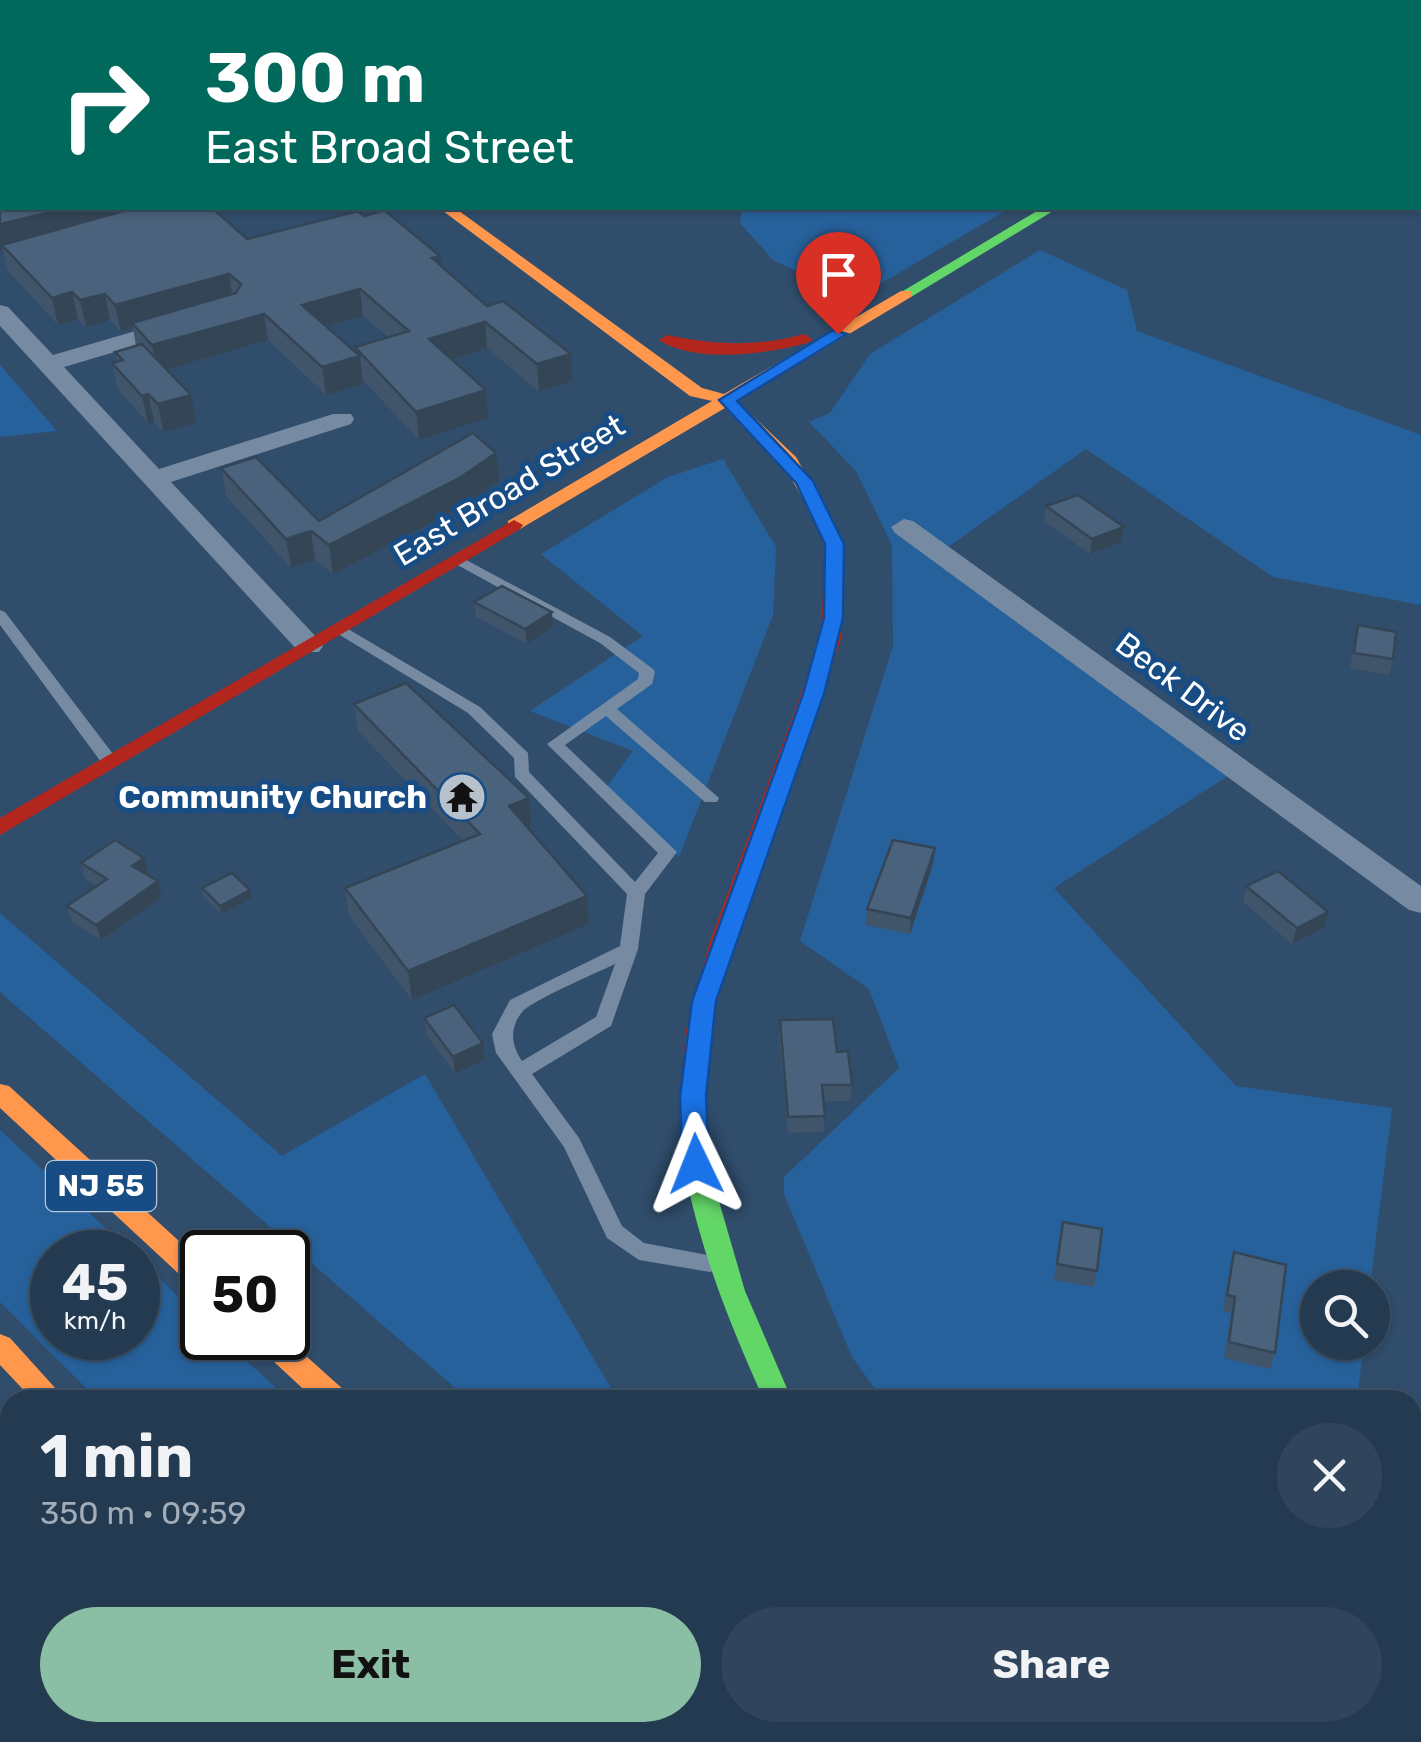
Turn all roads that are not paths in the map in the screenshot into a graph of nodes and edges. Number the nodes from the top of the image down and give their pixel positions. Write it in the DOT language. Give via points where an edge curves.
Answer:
graph roads {
  1 [pos="449,210"];
  2 [pos="471,210"];
  3 [pos="1047,210"];
  4 [pos="0,312"];
  5 [pos="866,317"];
  6 [pos="194,321"];
  7 [pos="667,340"];
  8 [pos="48,364"];
  9 [pos="727,400"];
  10 [pos="342,419"];
  11 [pos="156,478"];
  12 [pos="904,527"];
  13 [pos="458,559"];
  14 [pos="0,615"];
  15 [pos="338,629"];
  16 [pos="309,646"];
  17 [pos="606,708"];
  18 [pos="555,744"];
  19 [pos="522,757"];
  20 [pos="110,762"];
  21 [pos="712,798"];
  22 [pos="0,828"];
  23 [pos="636,893"];
  24 [pos="1421,902"];
  25 [pos="629,948"];
  26 [pos="519,1072"];
  27 [pos="0,1093"];
  28 [pos="180,1258"];
  29 [pos="720,1265"];
  30 [pos="0,1346"];
  31 [pos="291,1360"];
  32 [pos="42,1390"];
  33 [pos="324,1390"];
  34 [pos="774,1390"];
  1 -- 9 [label="main road" via="696,392"];
  2 -- 7 [label="main road"];
  3 -- 5 [label="main road, East Broad Street"];
  4 -- 8 [label="street"];
  5 -- 7 [label="main road" via="748,353"];
  5 -- 9 [label="main road, East Broad Street"];
  6 -- 8 [label="street"];
  7 -- 9 [label="main road" via="727,382"];
  8 -- 11 [label="street"];
  9 -- 13 [label="main road, East Broad Street"];
  9 -- 29 [label="main road" via="797,471 834,544 831,639 721,944 698,1030 696,1164"];
  10 -- 11 [label="street"];
  11 -- 16 [label="street"];
  12 -- 24 [label="street, Beck Drive"];
  13 -- 15 [label="main road, East Broad Street"];
  13 -- 17 [label="lane" via="605,640 647,672 646,681"];
  14 -- 20 [label="lane"];
  15 -- 16 [label="main road, East Broad Street"];
  15 -- 19 [label="lane" via="474,710"];
  16 -- 20 [label="main road, East Broad Street"];
  17 -- 18 [label="lane"];
  17 -- 21 [label="lane"];
  18 -- 19 [label="lane"];
  18 -- 23 [label="lane" via="668,852"];
  19 -- 23 [label="lane" via="521,773"];
  20 -- 22 [label="main road, East Broad Street"];
  23 -- 25 [label="lane"];
  25 -- 26 [label="lane" via="604,1021"];
  25 -- 26 [label="lane" via="517,1006 502,1034"];
  26 -- 29 [label="lane" via="572,1143 614,1232 639,1251"];
  27 -- 28 [label="main road, NJ 55"];
  29 -- 34 [label="main road"];
  30 -- 32 [label="main road"];
  31 -- 33 [label="main road"];
}
